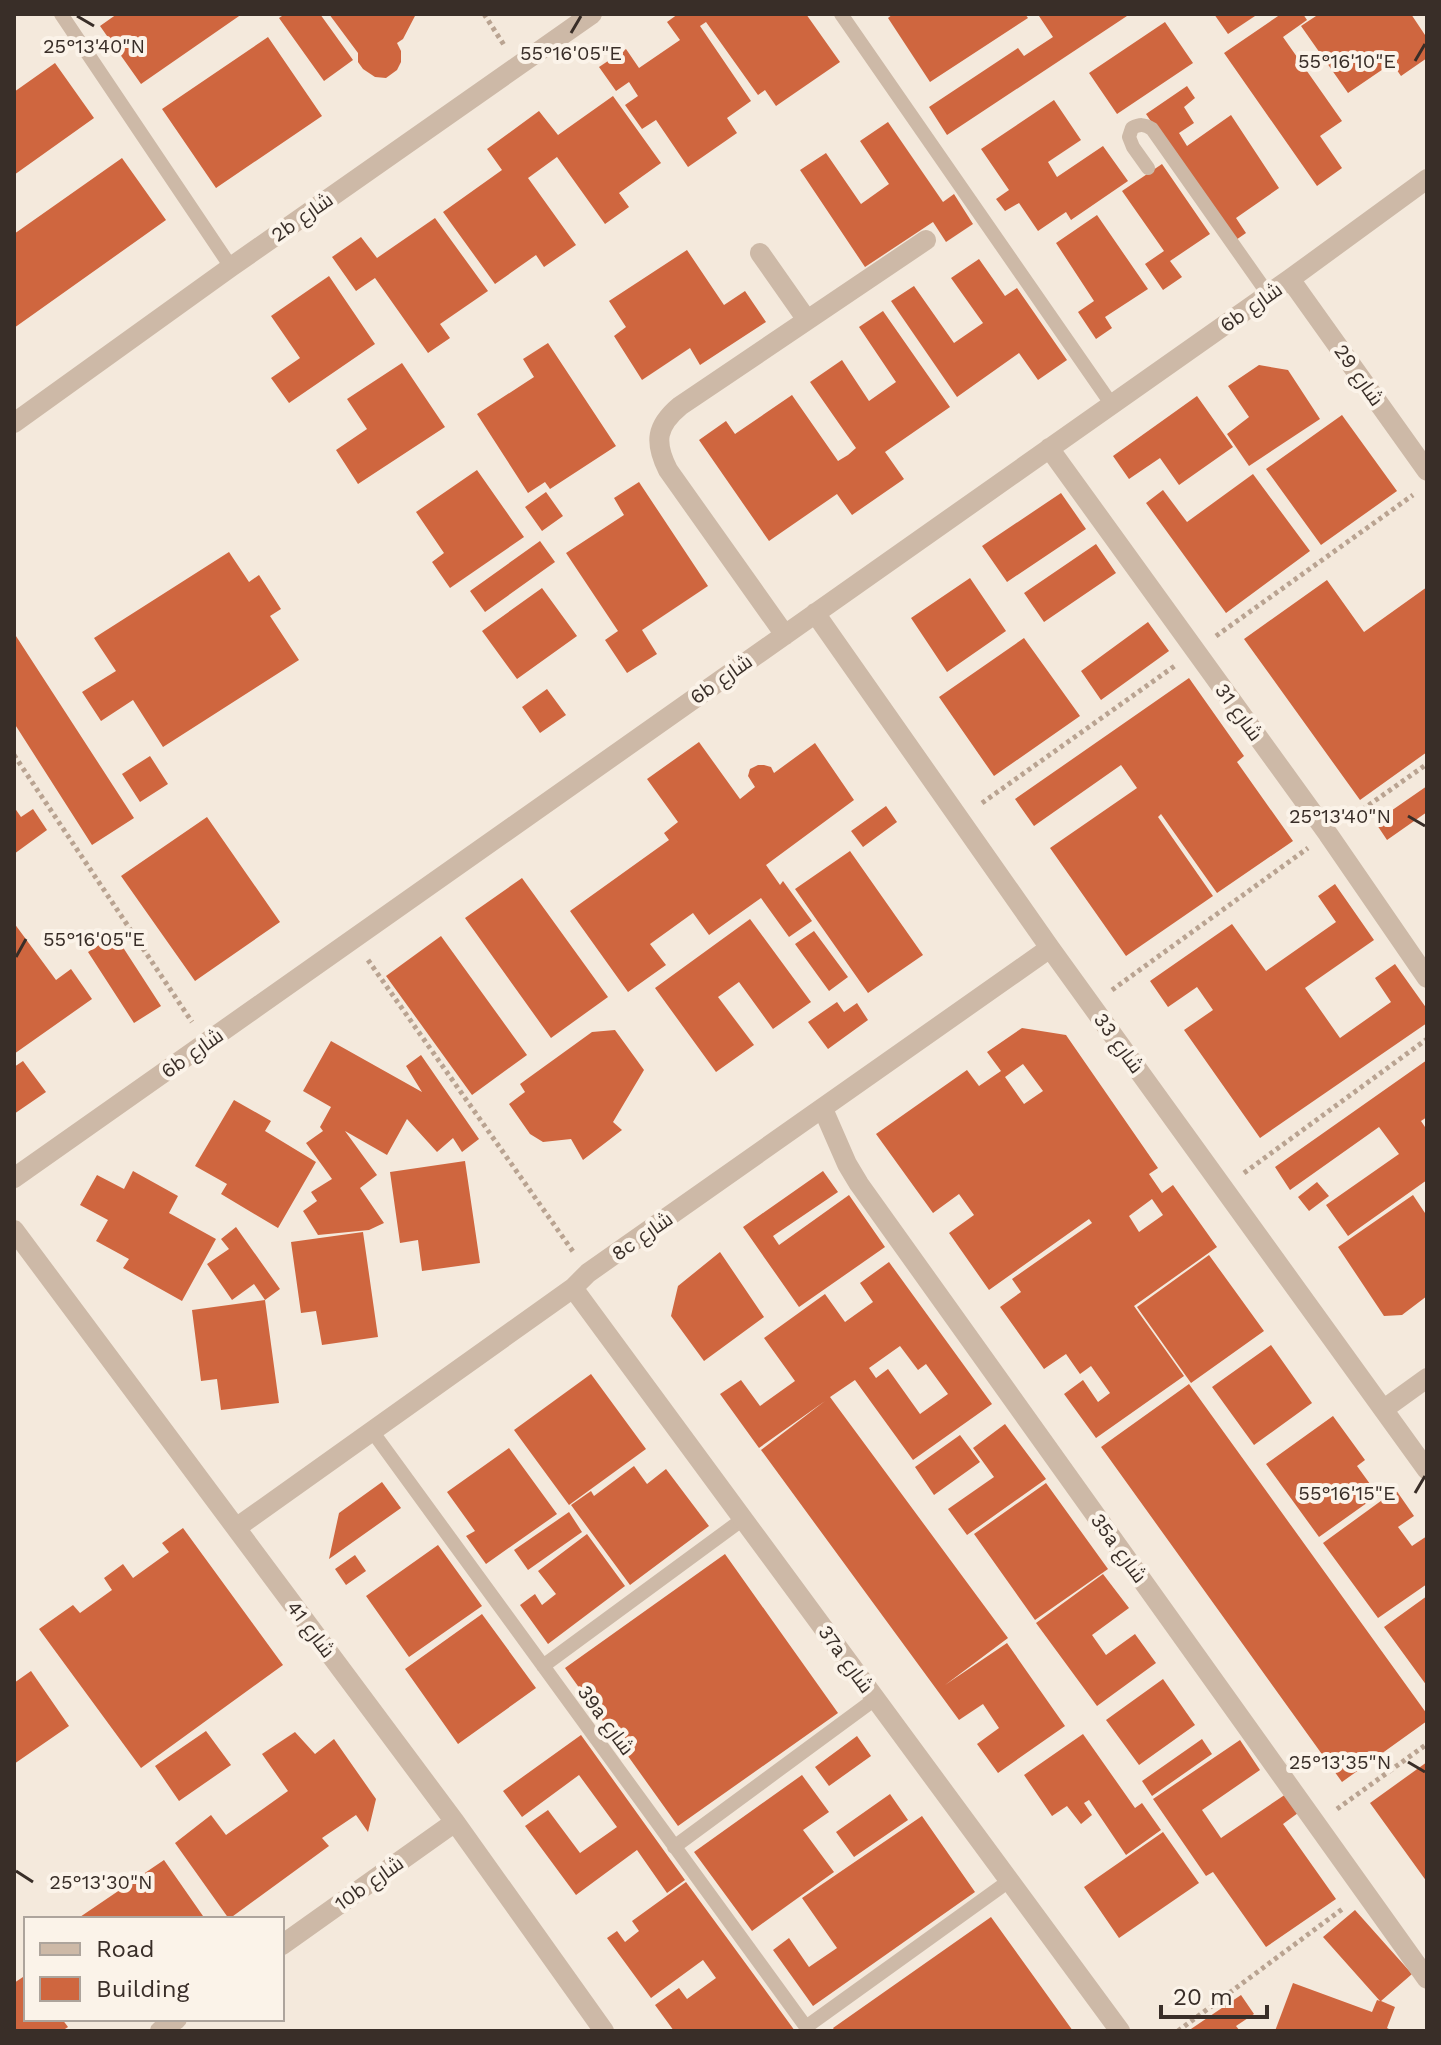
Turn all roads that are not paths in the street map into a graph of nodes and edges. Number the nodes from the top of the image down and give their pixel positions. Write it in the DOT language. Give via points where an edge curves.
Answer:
graph roads {
  1 [pos="61,14"];
  2 [pos="592,14"];
  3 [pos="841,14"];
  4 [pos="1148,168"];
  5 [pos="1427,179"];
  6 [pos="926,240"];
  7 [pos="760,253"];
  8 [pos="231,267"];
  9 [pos="1290,279"];
  10 [pos="1268,294"];
  11 [pos="807,320"];
  12 [pos="1112,405"];
  13 [pos="14,423"];
  14 [pos="1049,448"];
  15 [pos="1427,471"];
  16 [pos="815,613"];
  17 [pos="785,635"];
  18 [pos="1050,948"];
  19 [pos="1427,978"];
  20 [pos="823,1109"];
  21 [pos="14,1178"];
  22 [pos="14,1230"];
  23 [pos="573,1288"];
  24 [pos="1427,1378"];
  25 [pos="1384,1409"];
  26 [pos="372,1431"];
  27 [pos="1427,1470"];
  28 [pos="743,1519"];
  29 [pos="236,1528"];
  30 [pos="543,1666"];
  31 [pos="875,1699"];
  32 [pos="455,1822"];
  33 [pos="674,1847"];
  34 [pos="1009,1881"];
  35 [pos="284,1944"];
  36 [pos="1427,1979"];
  37 [pos="808,2029"];
  38 [pos="604,2031"];
  39 [pos="1120,2031"];
  1 -- 8 [label="lane"];
  2 -- 8 [label="street, 2b شارع"];
  3 -- 12 [label="lane"];
  4 -- 10 [label="lane" via="1129,137 1139,125 1152,129"];
  5 -- 9 [label="street, 6b شارع"];
  6 -- 11 [label="street"];
  7 -- 11 [label="street"];
  8 -- 13 [label="street, 2b شارع"];
  9 -- 10 [label="street, 6b شارع"];
  9 -- 15 [label="street, شارع 29"];
  10 -- 12 [label="street, 6b شارع"];
  11 -- 17 [label="street" via="680,406 666,418 659,435 668,470"];
  12 -- 14 [label="street, 6b شارع"];
  14 -- 16 [label="street, 6b شارع"];
  14 -- 19 [label="street, شارع 31"];
  16 -- 17 [label="street, 6b شارع"];
  16 -- 18 [label="street, شارع 33"];
  17 -- 21 [label="street, 6b شارع"];
  18 -- 20 [label="street, 8c شارع"];
  18 -- 25 [label="street, شارع 33"];
  20 -- 23 [label="street, 8c شارع"];
  20 -- 36 [label="street, 35a شارع" via="859,1184"];
  22 -- 29 [label="street, شارع 41"];
  23 -- 26 [label="street, 8c شارع"];
  23 -- 28 [label="street, 37a شارع"];
  24 -- 25 [label="street"];
  25 -- 27 [label="street, شارع 33"];
  26 -- 29 [label="street, 8c شارع"];
  26 -- 30 [label="lane, 39a شارع"];
  28 -- 30 [label="lane"];
  28 -- 31 [label="street, 37a شارع"];
  29 -- 32 [label="street, شارع 41"];
  30 -- 33 [label="lane, 39a شارع"];
  31 -- 33 [label="lane"];
  31 -- 34 [label="street, 37a شارع"];
  32 -- 35 [label="street, 10b شارع"];
  32 -- 38 [label="street, شارع 41"];
  33 -- 37 [label="lane, 39a شارع"];
  34 -- 37 [label="lane"];
  34 -- 39 [label="street, 37a شارع"];
}
